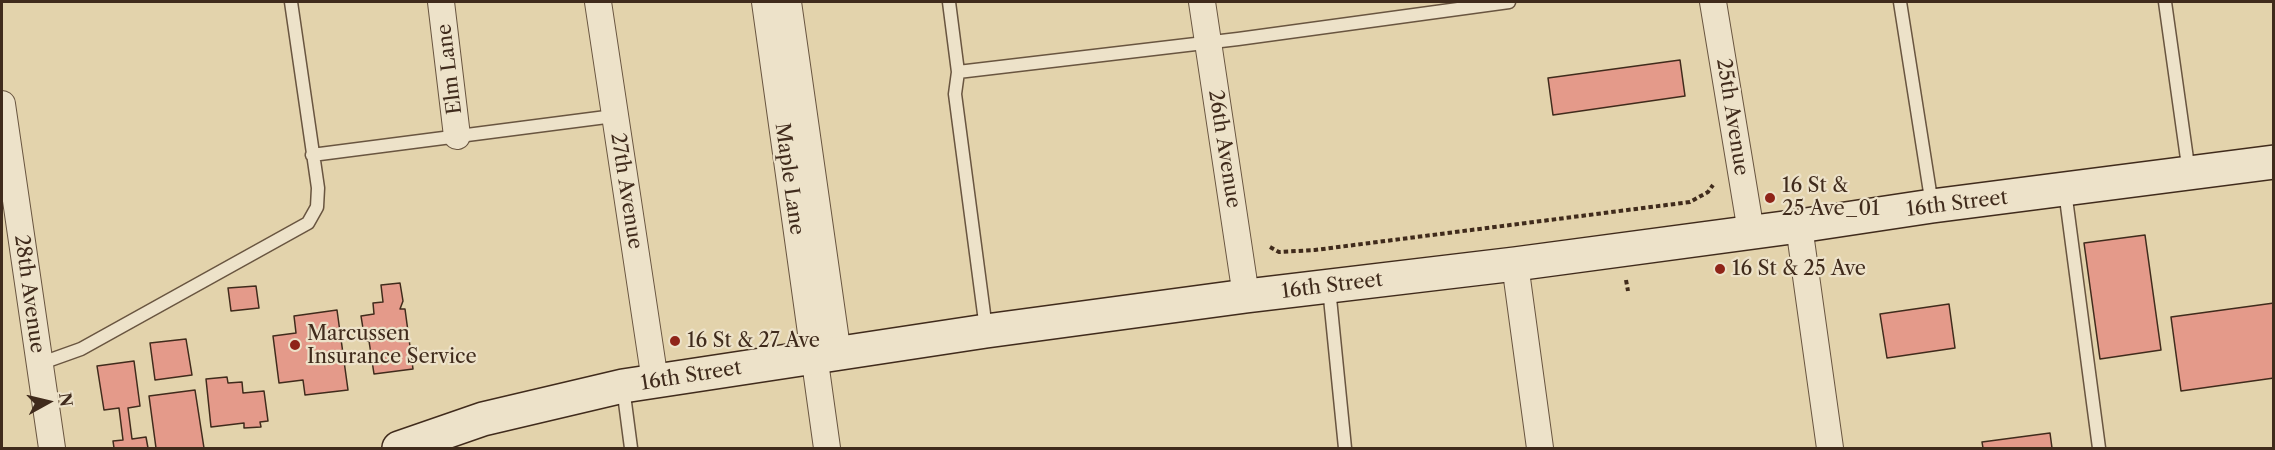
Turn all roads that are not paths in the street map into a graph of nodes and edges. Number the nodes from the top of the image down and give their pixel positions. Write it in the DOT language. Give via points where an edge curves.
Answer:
graph roads {
  1 [pos="291,2"];
  2 [pos="441,2"];
  3 [pos="598,2"];
  4 [pos="765,2"];
  5 [pos="788,2"];
  6 [pos="949,2"];
  7 [pos="1202,2"];
  8 [pos="1509,2"];
  9 [pos="1713,2"];
  10 [pos="1900,2"];
  11 [pos="2166,2"];
  12 [pos="1208,43"];
  13 [pos="958,72"];
  14 [pos="2,104"];
  15 [pos="614,116"];
  16 [pos="457,136"];
  17 [pos="312,155"];
  18 [pos="2274,162"];
  19 [pos="2189,174"];
  20 [pos="2065,190"];
  21 [pos="1932,206"];
  22 [pos="1799,226"];
  23 [pos="1751,232"];
  24 [pos="1515,264"];
  25 [pos="1329,287"];
  26 [pos="1246,296"];
  27 [pos="986,331"];
  28 [pos="826,356"];
  29 [pos="39,364"];
  30 [pos="655,381"];
  31 [pos="623,386"];
  32 [pos="52,448"];
  33 [pos="399,448"];
  34 [pos="631,448"];
  35 [pos="827,448"];
  36 [pos="1345,448"];
  37 [pos="1540,448"];
  38 [pos="1830,448"];
  39 [pos="2099,448"];
  1 -- 17 [label="lane"];
  2 -- 16 [label="street, Elm Lane"];
  3 -- 15 [label="street, 27th Avenue"];
  4 -- 28 [label="street, Maple Lane"];
  5 -- 28 [label="street, Maple Lane"];
  6 -- 13 [label="lane"];
  7 -- 12 [label="street, 26th Avenue"];
  8 -- 12 [label="lane"];
  9 -- 23 [label="street, 25th Avenue"];
  10 -- 21 [label="lane"];
  11 -- 19 [label="lane"];
  12 -- 13 [label="lane"];
  12 -- 26 [label="street, 26th Avenue"];
  13 -- 27 [label="lane" via="955,94"];
  14 -- 29 [label="street, 28th Avenue"];
  15 -- 16 [label="lane"];
  15 -- 30 [label="street, 27th Avenue"];
  16 -- 17 [label="lane"];
  17 -- 29 [label="lane" via="317,207 308,223 81,349"];
  18 -- 19 [label="street, 16th Street"];
  19 -- 20 [label="street, 16th Street"];
  20 -- 21 [label="street, 16th Street"];
  20 -- 39 [label="lane"];
  21 -- 22 [label="street, 16th Street"];
  22 -- 23 [label="street, 16th Street"];
  22 -- 38 [label="street"];
  23 -- 24 [label="street, 16th Street"];
  24 -- 25 [label="street, 16th Street"];
  24 -- 37 [label="street"];
  25 -- 26 [label="street, 16th Street"];
  25 -- 36 [label="lane"];
  26 -- 27 [label="street, 16th Street"];
  27 -- 28 [label="street, 16th Street"];
  28 -- 30 [label="street, 16th Street"];
  28 -- 35 [label="street"];
  29 -- 32 [label="street, 28th Avenue"];
  30 -- 31 [label="street, 16th Street"];
  31 -- 33 [label="street, 16th Street" via="483,419"];
  31 -- 34 [label="lane"];
}
